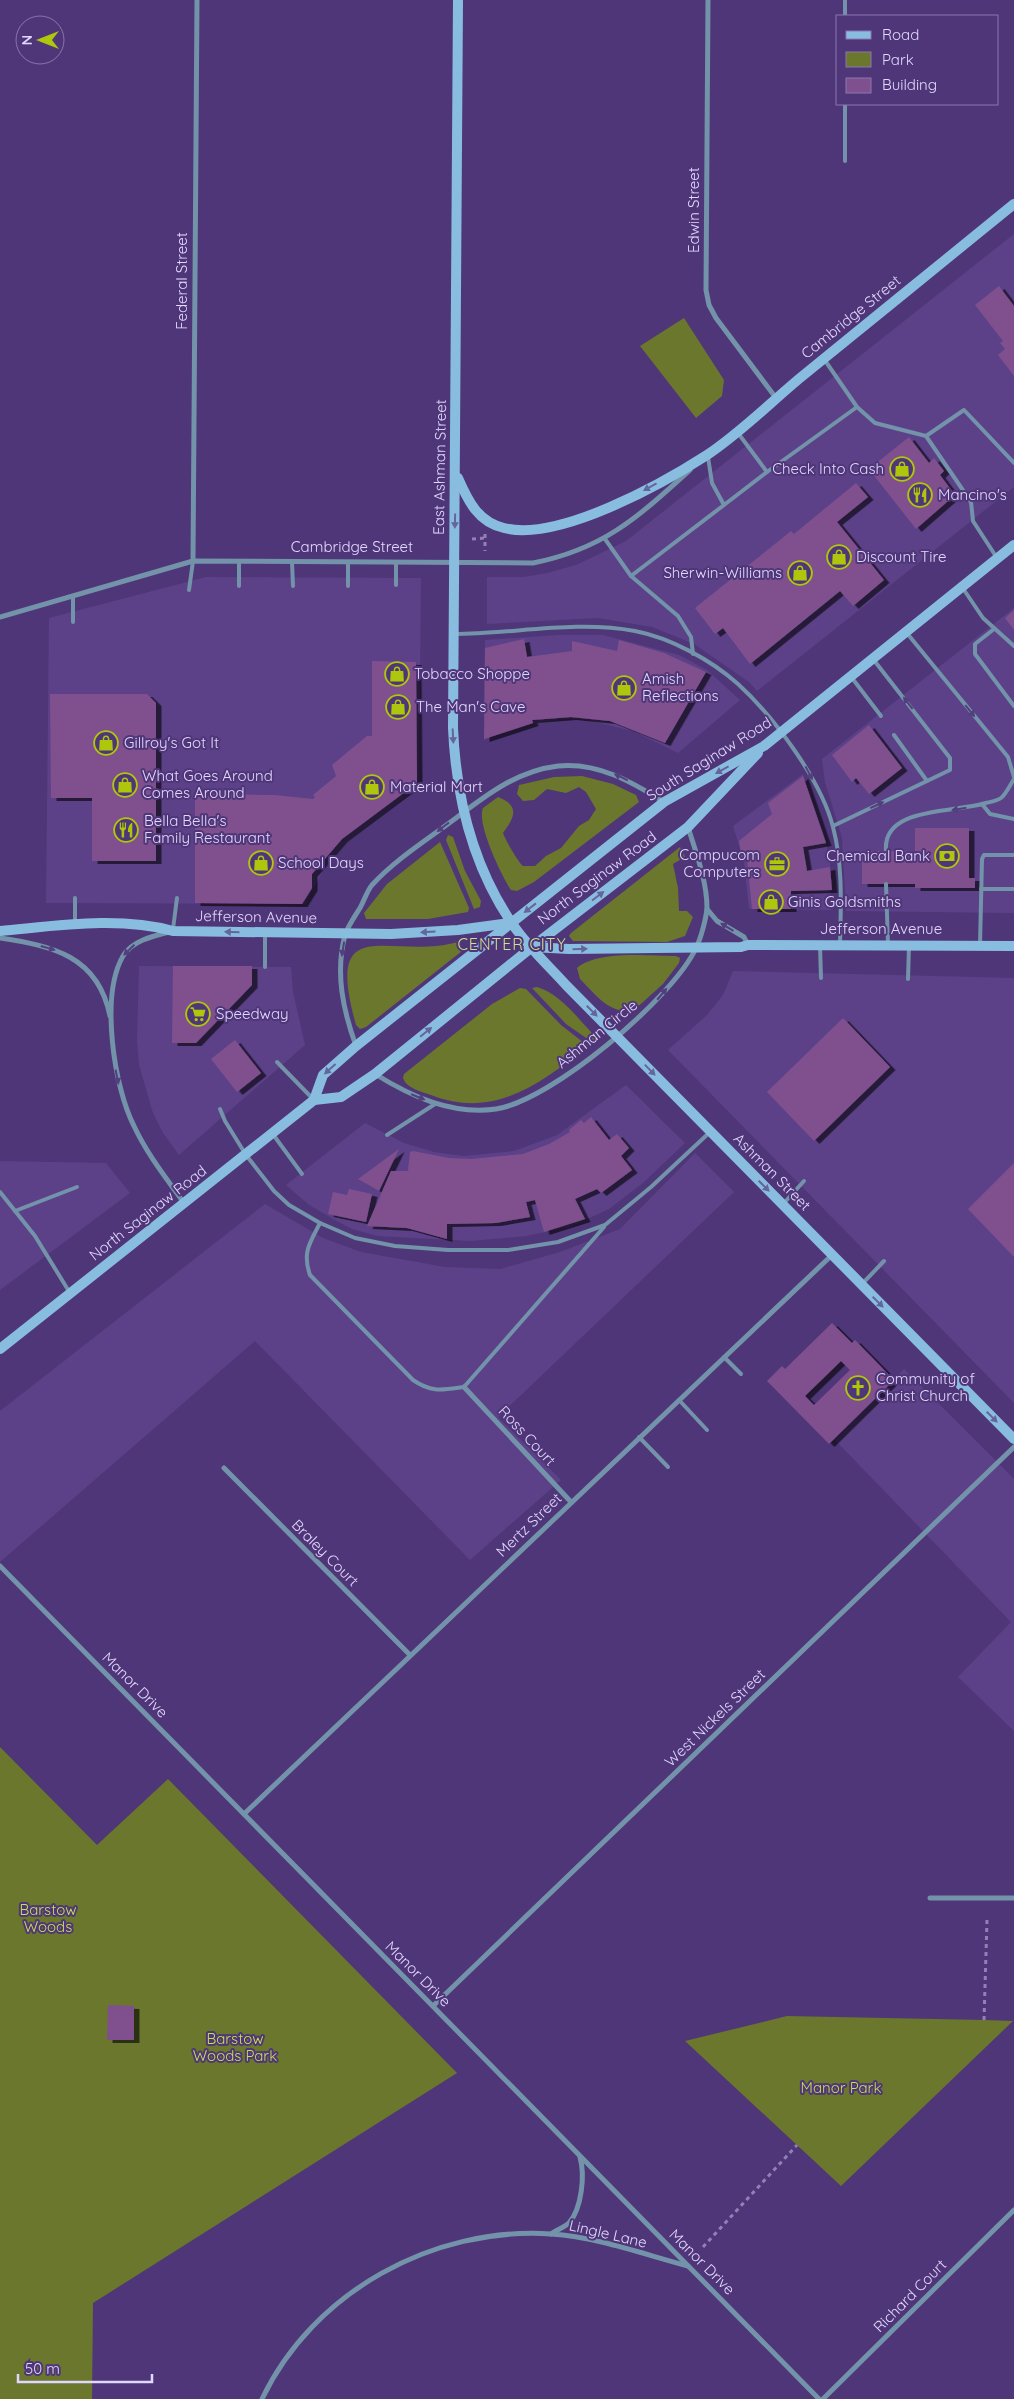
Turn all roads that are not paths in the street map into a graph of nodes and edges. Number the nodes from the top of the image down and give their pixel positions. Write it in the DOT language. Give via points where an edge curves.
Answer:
graph roads {
  1 [pos="197,0"];
  2 [pos="458,0"];
  3 [pos="708,0"];
  4 [pos="845,0"];
  5 [pos="845,15"];
  6 [pos="845,105"];
  7 [pos="845,161"];
  8 [pos="1014,204"];
  9 [pos="824,359"];
  10 [pos="776,398"];
  11 [pos="857,408"];
  12 [pos="736,431"];
  13 [pos="926,436"];
  14 [pos="708,454"];
  15 [pos="1014,463"];
  16 [pos="456,472"];
  17 [pos="767,472"];
  18 [pos="724,505"];
  19 [pos="605,538"];
  20 [pos="1014,545"];
  21 [pos="997,559"];
  22 [pos="193,561"];
  23 [pos="239,562"];
  24 [pos="292,562"];
  25 [pos="348,562"];
  26 [pos="396,562"];
  27 [pos="454,563"];
  28 [pos="631,576"];
  29 [pos="396,585"];
  30 [pos="239,586"];
  31 [pos="293,586"];
  32 [pos="348,586"];
  33 [pos="962,587"];
  34 [pos="189,590"];
  35 [pos="73,596"];
  36 [pos="0,617"];
  37 [pos="73,622"];
  38 [pos="994,629"];
  39 [pos="906,632"];
  40 [pos="454,634"];
  41 [pos="1014,646"];
  42 [pos="693,654"];
  43 [pos="874,658"];
  44 [pos="851,676"];
  45 [pos="1014,706"];
  46 [pos="881,716"];
  47 [pos="781,733"];
  48 [pos="894,735"];
  49 [pos="764,746"];
  50 [pos="1008,757"];
  51 [pos="1014,760"];
  52 [pos="1014,778"];
  53 [pos="927,781"];
  54 [pos="664,802"];
  55 [pos="982,804"];
  56 [pos="463,813"];
  57 [pos="1014,819"];
  58 [pos="833,826"];
  59 [pos="688,827"];
  60 [pos="886,851"];
  61 [pos="1014,855"];
  62 [pos="886,884"];
  63 [pos="1014,888"];
  64 [pos="981,889"];
  65 [pos="75,898"];
  66 [pos="178,898"];
  67 [pos="707,909"];
  68 [pos="512,923"];
  69 [pos="75,924"];
  70 [pos="0,931"];
  71 [pos="173,931"];
  72 [pos="264,932"];
  73 [pos="346,933"];
  74 [pos="0,938"];
  75 [pos="820,944"];
  76 [pos="840,944"];
  77 [pos="888,944"];
  78 [pos="909,944"];
  79 [pos="748,945"];
  80 [pos="980,945"];
  81 [pos="532,946"];
  82 [pos="1014,946"];
  83 [pos="697,948"];
  84 [pos="265,968"];
  85 [pos="821,978"];
  86 [pos="908,979"];
  87 [pos="112,1029"];
  88 [pos="616,1036"];
  89 [pos="356,1046"];
  90 [pos="277,1062"];
  91 [pos="375,1074"];
  92 [pos="314,1100"];
  93 [pos="434,1104"];
  94 [pos="220,1109"];
  95 [pos="710,1132"];
  96 [pos="272,1134"];
  97 [pos="387,1135"];
  98 [pos="246,1155"];
  99 [pos="302,1174"];
  100 [pos="804,1181"];
  101 [pos="77,1188"];
  102 [pos="0,1192"];
  103 [pos="184,1203"];
  104 [pos="782,1204"];
  105 [pos="15,1211"];
  106 [pos="320,1223"];
  107 [pos="605,1226"];
  108 [pos="832,1255"];
  109 [pos="884,1261"];
  110 [pos="862,1285"];
  111 [pos="70,1294"];
  112 [pos="0,1349"];
  113 [pos="724,1357"];
  114 [pos="741,1374"];
  115 [pos="464,1387"];
  116 [pos="678,1400"];
  117 [pos="707,1430"];
  118 [pos="639,1437"];
  119 [pos="1014,1440"];
  120 [pos="1014,1447"];
  121 [pos="224,1468"];
  122 [pos="668,1468"];
  123 [pos="571,1502"];
  124 [pos="0,1566"];
  125 [pos="410,1656"];
  126 [pos="244,1814"];
  127 [pos="930,1898"];
  128 [pos="1014,1898"];
  129 [pos="433,2006"];
  130 [pos="580,2156"];
  131 [pos="1014,2210"];
  132 [pos="551,2234"];
  133 [pos="688,2266"];
  134 [pos="262,2399"];
  135 [pos="821,2399"];
  1 -- 22 [label="street, Federal Street"];
  2 -- 16 [label="street, East Ashman Street"];
  3 -- 10 [label="street, Edwin Street" via="706,290 716,318"];
  4 -- 5 [label="lane"];
  6 -- 7 [label="lane"];
  8 -- 9 [label="street, Cambridge Street"];
  9 -- 10 [label="street, Cambridge Street"];
  9 -- 11 [label="lane"];
  10 -- 12 [label="street, Cambridge Street"];
  11 -- 13 [label="lane" via="875,423"];
  11 -- 17 [label="lane"];
  12 -- 14 [label="street, Cambridge Street"];
  12 -- 17 [label="lane"];
  13 -- 15 [label="lane" via="964,410"];
  13 -- 21 [label="lane" via="971,502 973,521"];
  14 -- 16 [label="street, Cambridge Street, one-way" via="607,508 558,526 520,530 494,525 481,516 465,495"];
  14 -- 18 [label="lane" via="712,483"];
  14 -- 19 [label="street, Cambridge Street" via="636,519"];
  16 -- 27 [label="street, East Ashman Street, one-way"];
  17 -- 18 [label="lane"];
  18 -- 28 [label="lane"];
  19 -- 27 [label="street, Cambridge Street" via="557,558 533,563"];
  19 -- 28 [label="lane"];
  20 -- 21 [label="street, South Saginaw Road"];
  21 -- 33 [label="street, South Saginaw Road"];
  22 -- 23 [label="street, Cambridge Street"];
  22 -- 34 [label="lane"];
  22 -- 35 [label="street, Cambridge Street"];
  23 -- 24 [label="street, Cambridge Street"];
  23 -- 30 [label="lane"];
  24 -- 25 [label="street, Cambridge Street"];
  24 -- 31 [label="lane"];
  25 -- 26 [label="street, Cambridge Street"];
  25 -- 32 [label="lane"];
  26 -- 27 [label="street, Cambridge Street"];
  26 -- 29 [label="lane"];
  27 -- 40 [label="street, East Ashman Street"];
  28 -- 42 [label="lane" via="678,616 691,637"];
  33 -- 38 [label="lane"];
  33 -- 39 [label="street, South Saginaw Road"];
  35 -- 36 [label="street, Cambridge Street"];
  35 -- 37 [label="lane"];
  38 -- 41 [label="lane"];
  38 -- 45 [label="lane" via="975,644 975,654"];
  39 -- 43 [label="street, South Saginaw Road"];
  39 -- 50 [label="lane, one-way"];
  40 -- 42 [label="lane" via="610,628 635,631"];
  40 -- 56 [label="street, East Ashman Street, one-way" via="454,764"];
  42 -- 47 [label="lane" via="737,684"];
  43 -- 44 [label="street, South Saginaw Road"];
  53 -- 43 [label="lane, one-way" via="950,770 950,758"];
  44 -- 46 [label="lane"];
  44 -- 47 [label="street, South Saginaw Road"];
  47 -- 49 [label="street, South Saginaw Road"];
  47 -- 58 [label="lane, one-way" via="806,766"];
  48 -- 53 [label="lane"];
  49 -- 54 [label="street, South Saginaw Road, one-way"];
  49 -- 59 [label="street, North Saginaw Road"];
  50 -- 51 [label="lane"];
  50 -- 52 [label="lane"];
  52 -- 55 [label="lane" via="1001,798"];
  58 -- 53 [label="lane, one-way"];
  54 -- 56 [label="street, one-way" via="610,772 559,766 506,782"];
  54 -- 68 [label="street, South Saginaw Road, one-way"];
  55 -- 57 [label="lane" via="990,814"];
  55 -- 60 [label="lane, one-way" via="905,818 888,832"];
  56 -- 68 [label="street, East Ashman Street" via="476,857"];
  56 -- 73 [label="street, one-way" via="372,886"];
  58 -- 76 [label="lane" via="841,884"];
  59 -- 67 [label="street, Ashman Circle" via="704,882"];
  81 -- 59 [label="street, North Saginaw Road, one-way"];
  61 -- 64 [label="lane" via="984,855"];
  62 -- 77 [label="lane"];
  63 -- 64 [label="lane"];
  64 -- 80 [label="lane"];
  65 -- 69 [label="lane"];
  66 -- 71 [label="lane"];
  79 -- 67 [label="street, one-way" via="744,937 716,921"];
  67 -- 83 [label="street, Ashman Circle"];
  68 -- 73 [label="street, Jefferson Avenue, one-way" via="427,933"];
  68 -- 81 [label="street, Ashman Street"];
  68 -- 89 [label="street"];
  69 -- 70 [label="street, Jefferson Avenue"];
  69 -- 71 [label="street, Jefferson Avenue" via="150,925"];
  72 -- 71 [label="street, Jefferson Avenue, one-way"];
  71 -- 87 [label="street, one-way" via="137,943 123,956 114,986"];
  72 -- 73 [label="street, Jefferson Avenue"];
  72 -- 84 [label="lane"];
  73 -- 89 [label="street, one-way" via="341,961 341,992"];
  74 -- 87 [label="street, one-way" via="54,950 82,963 100,987"];
  75 -- 76 [label="street, Jefferson Avenue"];
  75 -- 79 [label="street, Jefferson Avenue"];
  75 -- 85 [label="lane"];
  76 -- 77 [label="street, Jefferson Avenue"];
  77 -- 78 [label="street, Jefferson Avenue"];
  78 -- 80 [label="street, Jefferson Avenue"];
  78 -- 86 [label="lane"];
  79 -- 83 [label="street, Jefferson Avenue"];
  80 -- 82 [label="street, Jefferson Avenue"];
  81 -- 83 [label="street, Jefferson Avenue, one-way" via="569,949"];
  81 -- 88 [label="street, Ashman Street, one-way"];
  91 -- 81 [label="street, North Saginaw Road, one-way"];
  88 -- 83 [label="street, Ashman Circle, one-way" via="655,1003"];
  87 -- 103 [label="street, one-way" via="118,1083 129,1115 146,1150"];
  88 -- 93 [label="street, Ashman Circle" via="563,1079 525,1101 497,1109 468,1110"];
  88 -- 95 [label="street, Ashman Street, one-way"];
  89 -- 92 [label="street, one-way" via="323,1075"];
  90 -- 92 [label="lane"];
  91 -- 92 [label="street, North Saginaw Road" via="342,1097"];
  91 -- 93 [label="street, Ashman Circle, one-way"];
  92 -- 96 [label="street, North Saginaw Road"];
  93 -- 97 [label="lane"];
  94 -- 98 [label="lane"];
  95 -- 104 [label="street, Ashman Street, one-way"];
  95 -- 107 [label="lane"];
  96 -- 98 [label="street, North Saginaw Road"];
  96 -- 99 [label="lane"];
  98 -- 103 [label="street, North Saginaw Road"];
  98 -- 106 [label="lane" via="274,1191"];
  100 -- 104 [label="lane"];
  101 -- 105 [label="lane"];
  102 -- 105 [label="lane"];
  103 -- 111 [label="street, North Saginaw Road"];
  104 -- 108 [label="street, Ashman Street"];
  105 -- 111 [label="lane" via="35,1236"];
  106 -- 107 [label="lane" via="356,1238 395,1246 448,1250 508,1250 558,1242"];
  106 -- 115 [label="lane" via="306,1255 310,1275 412,1380 426,1389"];
  107 -- 115 [label="lane"];
  108 -- 110 [label="street, Ashman Street"];
  108 -- 113 [label="street, Mertz Street"];
  109 -- 110 [label="lane"];
  110 -- 119 [label="street, Ashman Street, one-way"];
  111 -- 112 [label="street, North Saginaw Road"];
  113 -- 114 [label="lane"];
  113 -- 116 [label="street, Mertz Street"];
  115 -- 123 [label="street, Ross Court"];
  116 -- 117 [label="lane"];
  116 -- 118 [label="street, Mertz Street"];
  118 -- 122 [label="lane"];
  118 -- 123 [label="street, Mertz Street"];
  120 -- 129 [label="street, West Nickels Street"];
  121 -- 125 [label="street, Braley Court"];
  123 -- 125 [label="street, Mertz Street"];
  124 -- 126 [label="street, Manor Drive"];
  125 -- 126 [label="street, Mertz Street"];
  126 -- 129 [label="street, Manor Drive"];
  127 -- 128 [label="street"];
  129 -- 130 [label="street, Manor Drive"];
  130 -- 132 [label="street, Lingle Lane" via="582,2186 576,2208 568,2223"];
  130 -- 133 [label="street, Manor Drive"];
  131 -- 135 [label="street, Richard Court"];
  132 -- 133 [label="street, Lingle Lane"];
  132 -- 134 [label="street, Lingle Lane" via="507,2234 459,2242 412,2257 378,2275 318,2320 286,2358"];
  133 -- 135 [label="street, Manor Drive"];
}
